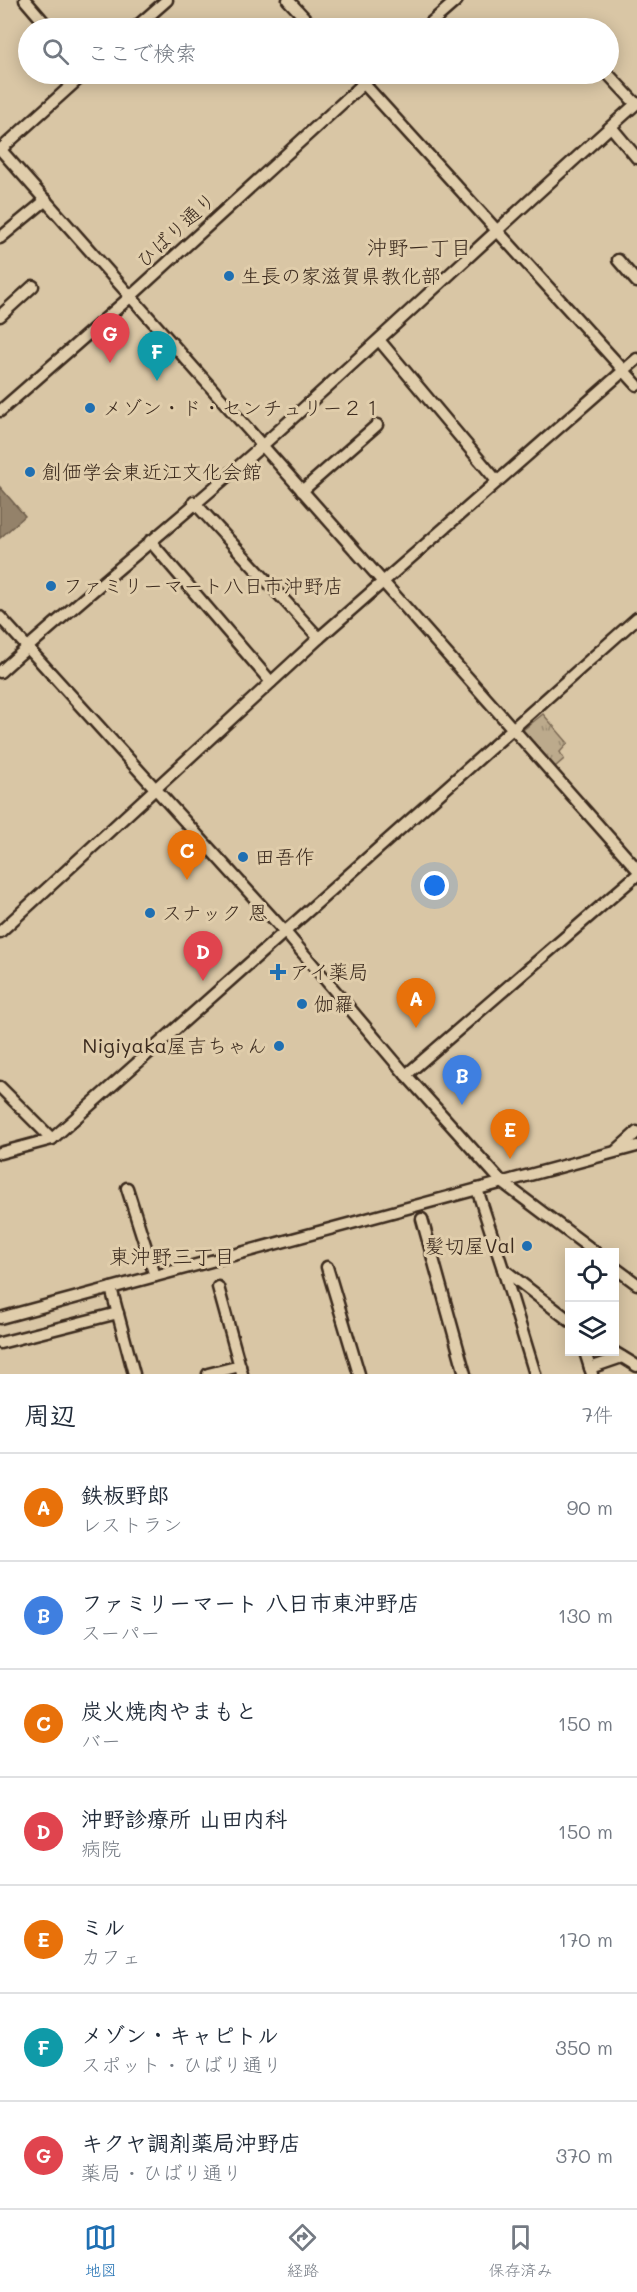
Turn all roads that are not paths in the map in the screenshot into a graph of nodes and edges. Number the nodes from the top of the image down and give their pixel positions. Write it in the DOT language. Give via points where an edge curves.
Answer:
graph roads {
  1 [pos="25,0"];
  2 [pos="167,0"];
  3 [pos="288,0"];
  4 [pos="457,0"];
  5 [pos="40,18"];
  6 [pos="146,18"];
  7 [pos="305,18"];
  8 [pos="436,18"];
  9 [pos="73,84"];
  10 [pos="362,84"];
  11 [pos="364,84"];
  12 [pos="617,84"];
  13 [pos="636,104"];
  14 [pos="612,128"];
  15 [pos="0,150"];
  16 [pos="637,158"];
  17 [pos="46,200"];
  18 [pos="495,230"];
  19 [pos="0,238"];
  20 [pos="618,260"];
  21 [pos="637,282"];
  22 [pos="33,286"];
  23 [pos="129,298"];
  24 [pos="0,316"];
  25 [pos="379,339"];
  26 [pos="637,359"];
  27 [pos="624,370"];
  28 [pos="637,385"];
  29 [pos="1,409"];
  30 [pos="377,425"];
  31 [pos="262,446"];
  32 [pos="497,481"];
  33 [pos="302,491"];
  34 [pos="194,502"];
  35 [pos="150,542"];
  36 [pos="383,582"];
  37 [pos="0,617"];
  38 [pos="637,618"];
  39 [pos="319,638"];
  40 [pos="27,647"];
  41 [pos="0,672"];
  42 [pos="271,682"];
  43 [pos="514,729"];
  44 [pos="156,789"];
  45 [pos="637,869"];
  46 [pos="637,875"];
  47 [pos="0,932"];
  48 [pos="286,933"];
  49 [pos="406,1075"];
  50 [pos="0,1087"];
  51 [pos="637,1132"];
  52 [pos="52,1139"];
  53 [pos="637,1146"];
  54 [pos="615,1151"];
  55 [pos="0,1153"];
  56 [pos="502,1182"];
  57 [pos="127,1188"];
  58 [pos="477,1189"];
  59 [pos="422,1219"];
  60 [pos="590,1248"];
  61 [pos="327,1267"];
  62 [pos="503,1269"];
  63 [pos="619,1270"];
  64 [pos="155,1276"];
  65 [pos="637,1284"];
  66 [pos="218,1287"];
  67 [pos="111,1288"];
  68 [pos="117,1312"];
  69 [pos="565,1317"];
  70 [pos="0,1318"];
  71 [pos="0,1343"];
  72 [pos="619,1355"];
  73 [pos="586,1356"];
  74 [pos="615,1356"];
  75 [pos="637,1366"];
  76 [pos="241,1370"];
  77 [pos="591,1371"];
  78 [pos="134,1374"];
  79 [pos="208,1374"];
  80 [pos="360,1374"];
  81 [pos="465,1374"];
  82 [pos="535,1374"];
  1 -- 5 [label="street"];
  2 -- 6 [label="street"];
  3 -- 7 [label="street"];
  4 -- 8 [label="street"];
  9 -- 15 [label="street"];
  10 -- 23 [label="street, ひばり通り"];
  11 -- 18 [label="street"];
  12 -- 13 [label="street"];
  13 -- 14 [label="street"];
  14 -- 16 [label="street"];
  14 -- 18 [label="street"];
  15 -- 17 [label="street"];
  17 -- 19 [label="street"];
  17 -- 23 [label="street"];
  18 -- 25 [label="street"];
  18 -- 27 [label="street"];
  20 -- 21 [label="street"];
  22 -- 24 [label="street"];
  23 -- 29 [label="street, ひばり通り"];
  23 -- 31 [label="street"];
  25 -- 31 [label="street"];
  25 -- 32 [label="street"];
  26 -- 27 [label="street"];
  27 -- 28 [label="street"];
  27 -- 32 [label="street"];
  30 -- 33 [label="street"];
  31 -- 33 [label="street"];
  31 -- 34 [label="street"];
  32 -- 36 [label="street"];
  33 -- 36 [label="street"];
  34 -- 35 [label="street"];
  34 -- 39 [label="street"];
  35 -- 40 [label="street"];
  35 -- 42 [label="street"];
  36 -- 39 [label="street"];
  36 -- 43 [label="street"];
  37 -- 40 [label="street"];
  38 -- 43 [label="street"];
  39 -- 42 [label="street"];
  40 -- 41 [label="street"];
  40 -- 44 [label="street"];
  42 -- 44 [label="street"];
  43 -- 45 [label="street"];
  43 -- 48 [label="street"];
  44 -- 47 [label="street"];
  44 -- 48 [label="street"];
  46 -- 49 [label="street"];
  48 -- 49 [label="street"];
  48 -- 52 [label="street"];
  49 -- 56 [label="street"];
  50 -- 52 [label="street"];
  51 -- 54 [label="street"];
  52 -- 55 [label="street"];
  53 -- 54 [label="street"];
  54 -- 56 [label="street"];
  56 -- 58 [label="street"];
  56 -- 60 [label="street"];
  57 -- 64 [label="street"];
  58 -- 62 [label="street"];
  58 -- 64 [label="street"];
  59 -- 81 [label="street"];
  61 -- 80 [label="street"];
  62 -- 69 [label="street"];
  62 -- 82 [label="street"];
  63 -- 65 [label="street"];
  64 -- 67 [label="street"];
  66 -- 76 [label="street"];
  67 -- 68 [label="street"];
  67 -- 70 [label="street"];
  68 -- 71 [label="street"];
  68 -- 78 [label="street"];
  72 -- 75 [label="street"];
  73 -- 77 [label="street"];
  74 -- 77 [label="street"];
  76 -- 79 [label="street"];
}
